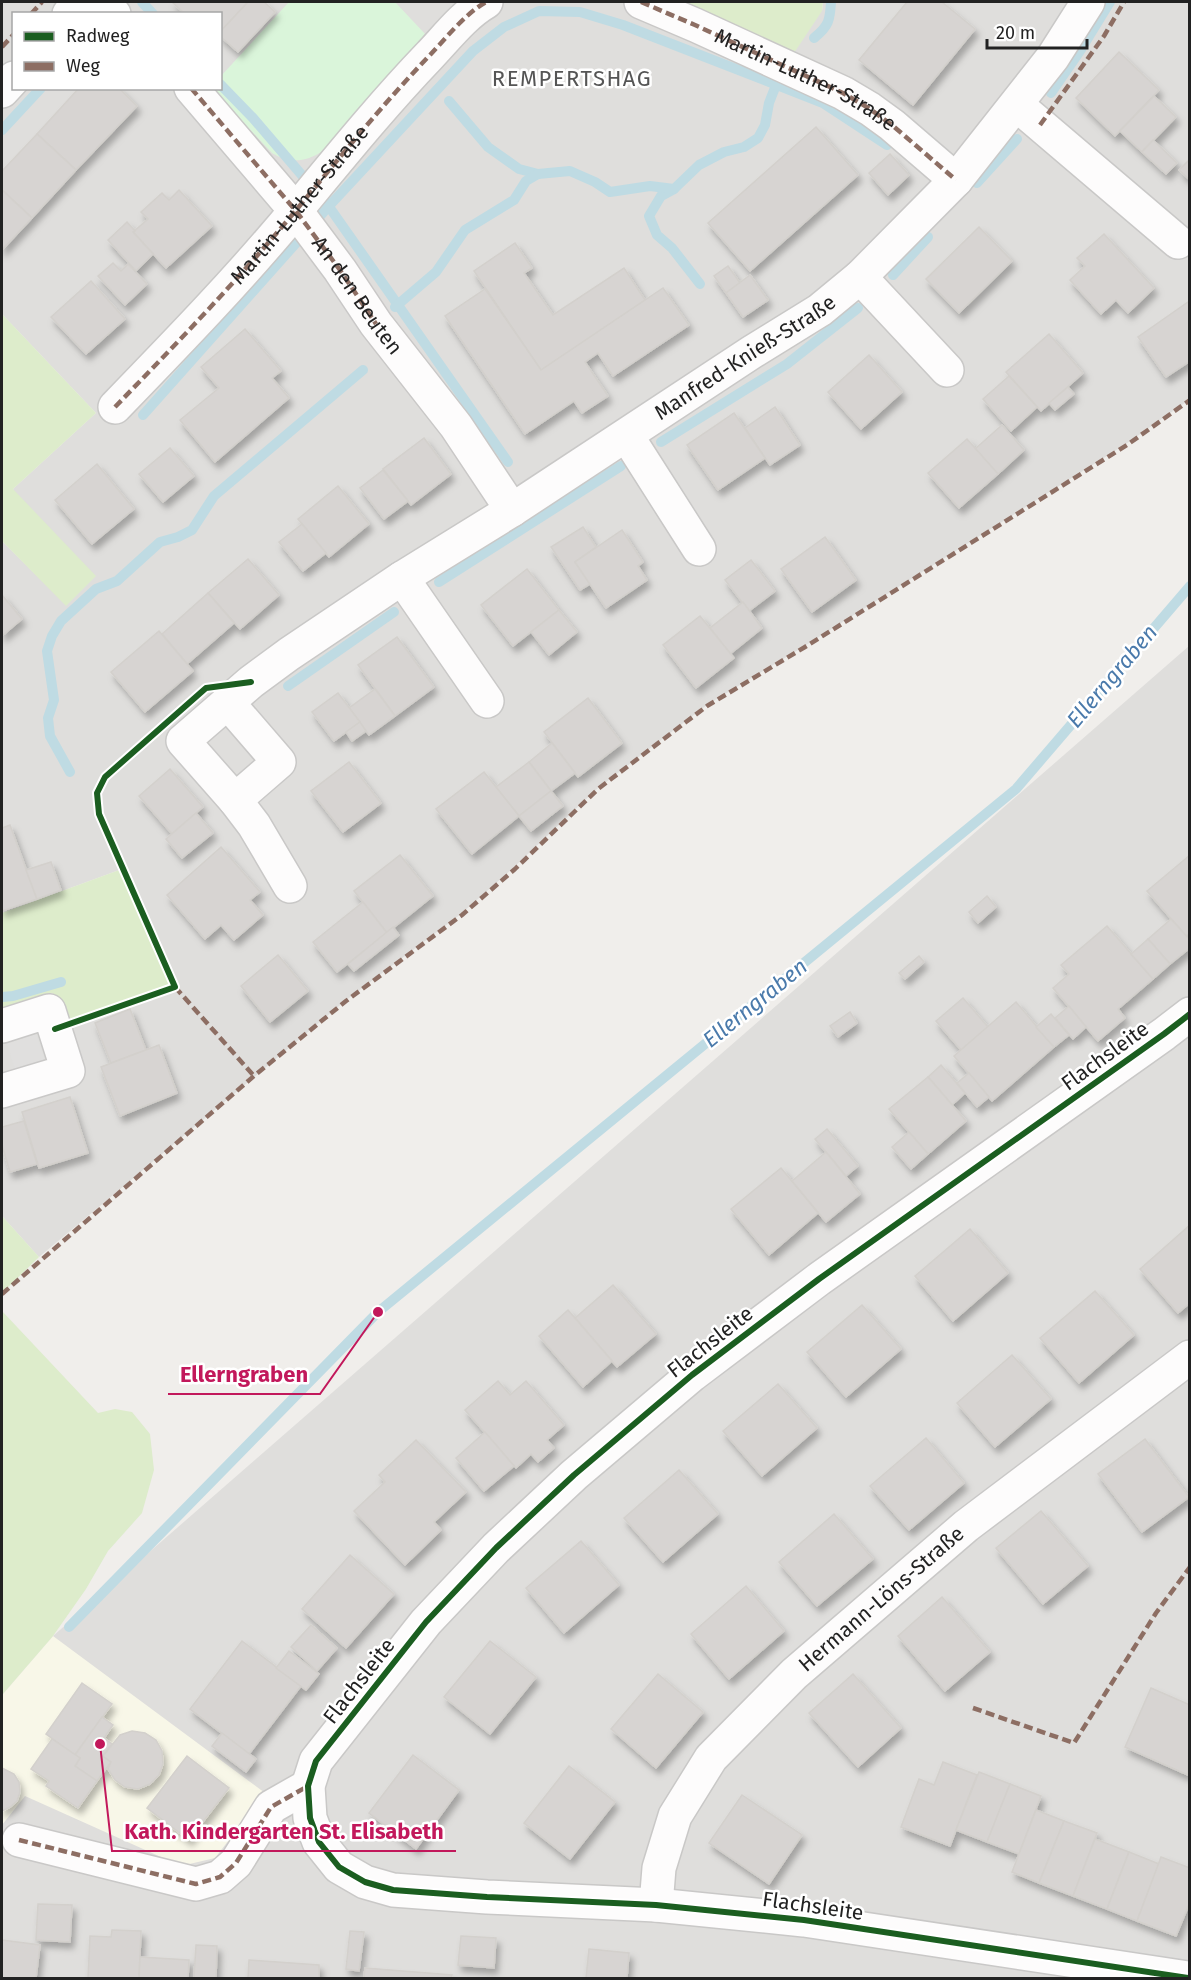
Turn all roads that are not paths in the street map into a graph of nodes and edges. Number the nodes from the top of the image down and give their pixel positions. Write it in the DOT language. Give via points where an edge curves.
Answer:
graph roads {
  1 [pos="486,2"];
  2 [pos="640,2"];
  3 [pos="1088,2"];
  4 [pos="12,80"];
  5 [pos="193,90"];
  6 [pos="2,92"];
  7 [pos="1017,105"];
  8 [pos="956,180"];
  9 [pos="296,211"];
  10 [pos="1178,242"];
  11 [pos="860,278"];
  12 [pos="947,370"];
  13 [pos="116,407"];
  14 [pos="627,436"];
  15 [pos="512,510"];
  16 [pos="699,549"];
  17 [pos="402,578"];
  18 [pos="487,701"];
  19 [pos="228,703"];
  20 [pos="235,800"];
  21 [pos="290,886"];
  22 [pos="1190,1014"];
  23 [pos="2,1026"];
  24 [pos="2,1091"];
  25 [pos="1190,1357"];
  26 [pos="308,1786"];
  27 [pos="19,1840"];
  28 [pos="656,1905"];
  29 [pos="1188,1978"];
  1 -- 9 [label="street, Martin-Luther-Straße" via="397,89"];
  2 -- 8 [label="street, Martin-Luther-Straße" via="861,104"];
  3 -- 7 [label="street, Manfred-Knieß-Straße"];
  4 -- 6 [label="street"];
  5 -- 9 [label="street, An den Beuten"];
  7 -- 8 [label="street, Manfred-Knieß-Straße"];
  7 -- 10 [label="street"];
  8 -- 11 [label="street, Manfred-Knieß-Straße"];
  9 -- 13 [label="street, Martin-Luther-Straße"];
  9 -- 15 [label="street, An den Beuten" via="376,324 456,426"];
  11 -- 12 [label="street"];
  11 -- 14 [label="street, Manfred-Knieß-Straße" via="820,310"];
  14 -- 15 [label="street, Manfred-Knieß-Straße"];
  14 -- 16 [label="street"];
  15 -- 17 [label="street, Manfred-Knieß-Straße"];
  17 -- 18 [label="street"];
  17 -- 19 [label="street, Manfred-Knieß-Straße" via="251,681"];
  19 -- 20 [label="street" via="279,762"];
  19 -- 20 [label="street, Manfred-Knieß-Straße" via="183,741"];
  20 -- 21 [label="street, Manfred-Knieß-Straße"];
  22 -- 26 [label="street, Flachsleite" via="819,1279 692,1375 574,1475 496,1548 426,1622 316,1761"];
  23 -- 24 [label="street" via="49,1011 68,1071"];
  25 -- 28 [label="street, Hermann-Löns-Straße" via="966,1526 794,1674 711,1758 675,1816 659,1868"];
  26 -- 27 [label="street" via="271,1807 236,1863 220,1877 196,1884"];
  26 -- 28 [label="street, Flachsleite" via="310,1818 319,1842 339,1867 365,1882 393,1890"];
  28 -- 29 [label="street, Flachsleite" via="804,1920"];
}
